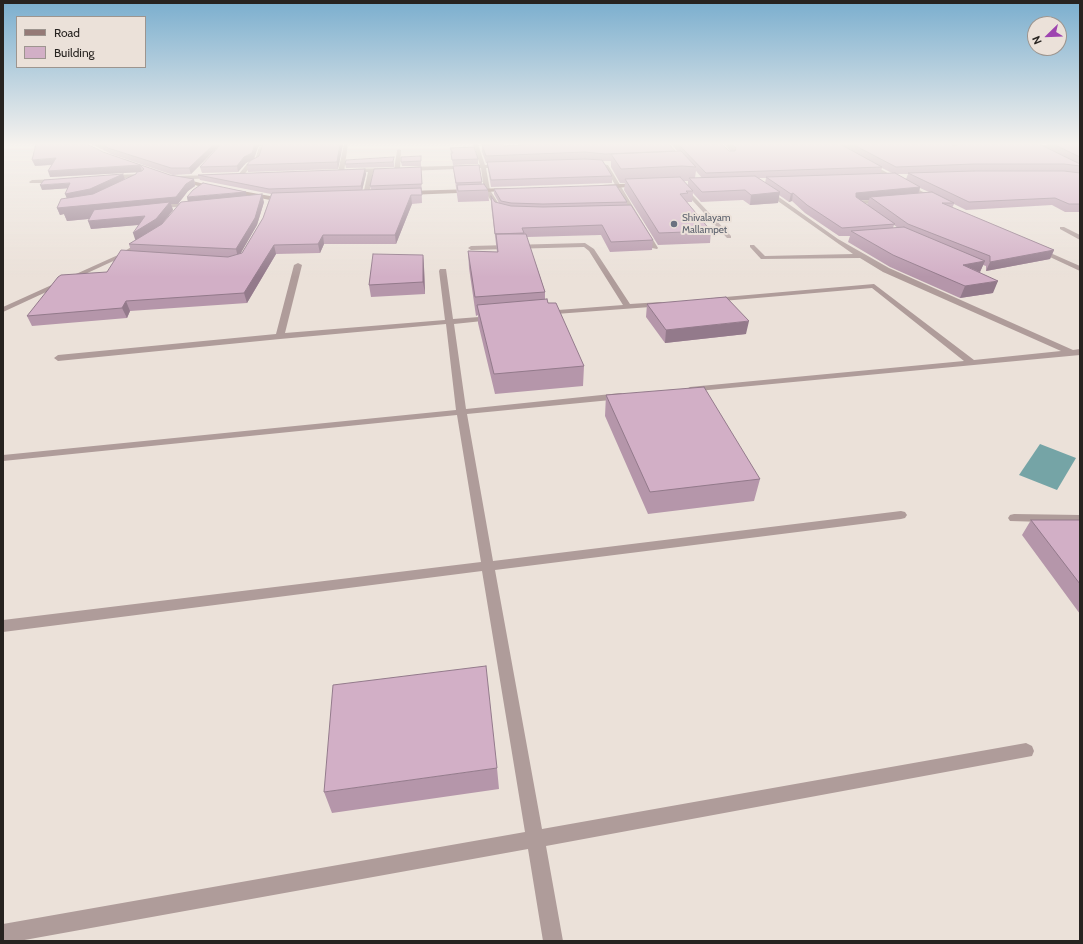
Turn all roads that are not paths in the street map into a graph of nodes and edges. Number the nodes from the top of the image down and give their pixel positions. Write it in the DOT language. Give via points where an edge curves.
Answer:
graph roads {
  1 [pos="367,188"];
  2 [pos="619,188"];
  3 [pos="684,188"];
  4 [pos="764,188"];
  5 [pos="912,188"];
  6 [pos="224,190"];
  7 [pos="487,190"];
  8 [pos="510,190"];
  9 [pos="404,193"];
  10 [pos="366,194"];
  11 [pos="374,194"];
  12 [pos="359,195"];
  13 [pos="292,197"];
  14 [pos="930,197"];
  15 [pos="915,198"];
  16 [pos="238,200"];
  17 [pos="892,200"];
  18 [pos="269,201"];
  19 [pos="185,202"];
  20 [pos="199,204"];
  21 [pos="945,204"];
  22 [pos="153,208"];
  23 [pos="505,210"];
  24 [pos="626,211"];
  25 [pos="633,211"];
  26 [pos="870,212"];
  27 [pos="174,215"];
  28 [pos="1062,228"];
  29 [pos="150,237"];
  30 [pos="729,237"];
  31 [pos="1080,238"];
  32 [pos="851,239"];
  33 [pos="836,240"];
  34 [pos="1030,245"];
  35 [pos="752,246"];
  36 [pos="471,248"];
  37 [pos="655,248"];
  38 [pos="120,256"];
  39 [pos="861,256"];
  40 [pos="136,257"];
  41 [pos="298,265"];
  42 [pos="1080,269"];
  43 [pos="443,271"];
  44 [pos="707,300"];
  45 [pos="668,304"];
  46 [pos="628,307"];
  47 [pos="3,310"];
  48 [pos="535,314"];
  49 [pos="504,317"];
  50 [pos="450,321"];
  51 [pos="280,336"];
  52 [pos="1076,352"];
  53 [pos="58,358"];
  54 [pos="973,363"];
  55 [pos="682,391"];
  56 [pos="634,395"];
  57 [pos="461,411"];
  58 [pos="3,458"];
  59 [pos="901,515"];
  60 [pos="1014,518"];
  61 [pos="1080,520"];
  62 [pos="488,566"];
  63 [pos="3,626"];
  64 [pos="1026,751"];
  65 [pos="536,838"];
  66 [pos="3,934"];
  67 [pos="554,941"];
  1 -- 10 [label="street"];
  2 -- 25 [label="street"];
  3 -- 30 [label="street"];
  4 -- 33 [label="street"];
  5 -- 14 [label="street"];
  6 -- 18 [label="main road"];
  7 -- 8 [label="main road"];
  7 -- 9 [label="main road"];
  7 -- 23 [label="street" via="498,209"];
  10 -- 11 [label="main road"];
  10 -- 12 [label="main road"];
  13 -- 18 [label="main road"];
  14 -- 15 [label="street"];
  14 -- 21 [label="street"];
  16 -- 18 [label="street"];
  17 -- 26 [label="street" via="857,203"];
  19 -- 20 [label="street"];
  19 -- 22 [label="street"];
  19 -- 27 [label="street"];
  24 -- 25 [label="street"];
  25 -- 37 [label="street"];
  28 -- 31 [label="street"];
  29 -- 38 [label="street"];
  32 -- 33 [label="street"];
  33 -- 39 [label="street"];
  34 -- 42 [label="street"];
  35 -- 39 [label="street" via="763,258"];
  36 -- 46 [label="street" via="585,245 592,250"];
  38 -- 40 [label="street"];
  38 -- 47 [label="street"];
  39 -- 52 [label="street" via="886,270"];
  41 -- 51 [label="street"];
  43 -- 50 [label="street"];
  44 -- 54 [label="street" via="874,286"];
  45 -- 46 [label="street"];
  46 -- 48 [label="street"];
  49 -- 50 [label="street"];
  50 -- 51 [label="street"];
  50 -- 57 [label="street"];
  51 -- 53 [label="street"];
  52 -- 54 [label="street"];
  54 -- 55 [label="street"];
  56 -- 57 [label="street"];
  57 -- 58 [label="street"];
  57 -- 62 [label="street"];
  59 -- 62 [label="street"];
  60 -- 61 [label="street"];
  62 -- 63 [label="street"];
  62 -- 65 [label="street"];
  64 -- 65 [label="street"];
  65 -- 66 [label="street"];
  65 -- 67 [label="street"];
}
